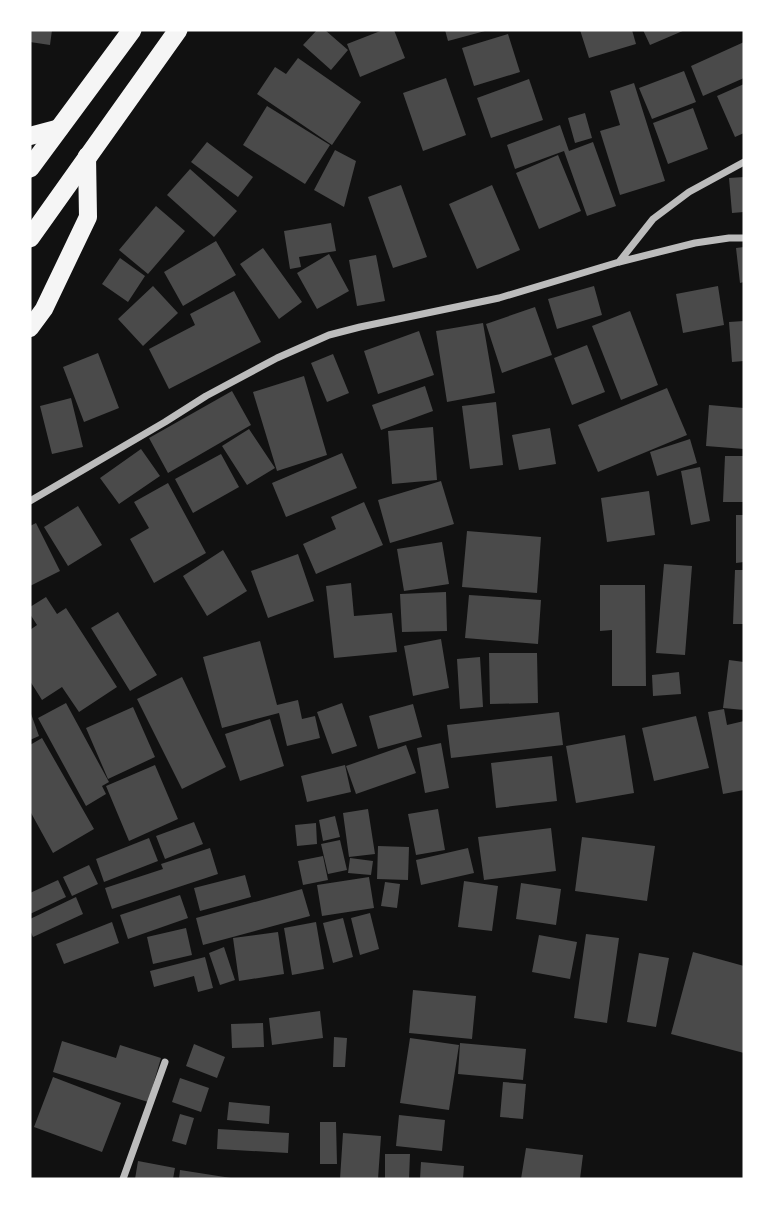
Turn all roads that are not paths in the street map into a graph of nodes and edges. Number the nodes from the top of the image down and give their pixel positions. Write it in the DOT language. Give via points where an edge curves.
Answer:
graph roads {
  1 [pos="132,30"];
  2 [pos="178,30"];
  3 [pos="60,128"];
  4 [pos="30,136"];
  5 [pos="87,156"];
  6 [pos="744,162"];
  7 [pos="30,168"];
  8 [pos="30,238"];
  9 [pos="744,238"];
  10 [pos="619,262"];
  11 [pos="30,328"];
  12 [pos="30,502"];
  13 [pos="165,1062"];
  14 [pos="123,1179"];
  1 -- 3 [label="highway"];
  2 -- 5 [label="highway"];
  3 -- 4 [label="main road"];
  3 -- 7 [label="highway"];
  5 -- 8 [label="highway"];
  5 -- 11 [label="main road" via="88,217 44,309"];
  6 -- 10 [label="street" via="689,192 653,219"];
  9 -- 10 [label="street" via="695,243"];
  10 -- 12 [label="street" via="499,298 329,335 206,396"];
  13 -- 14 [label="street"];
}
